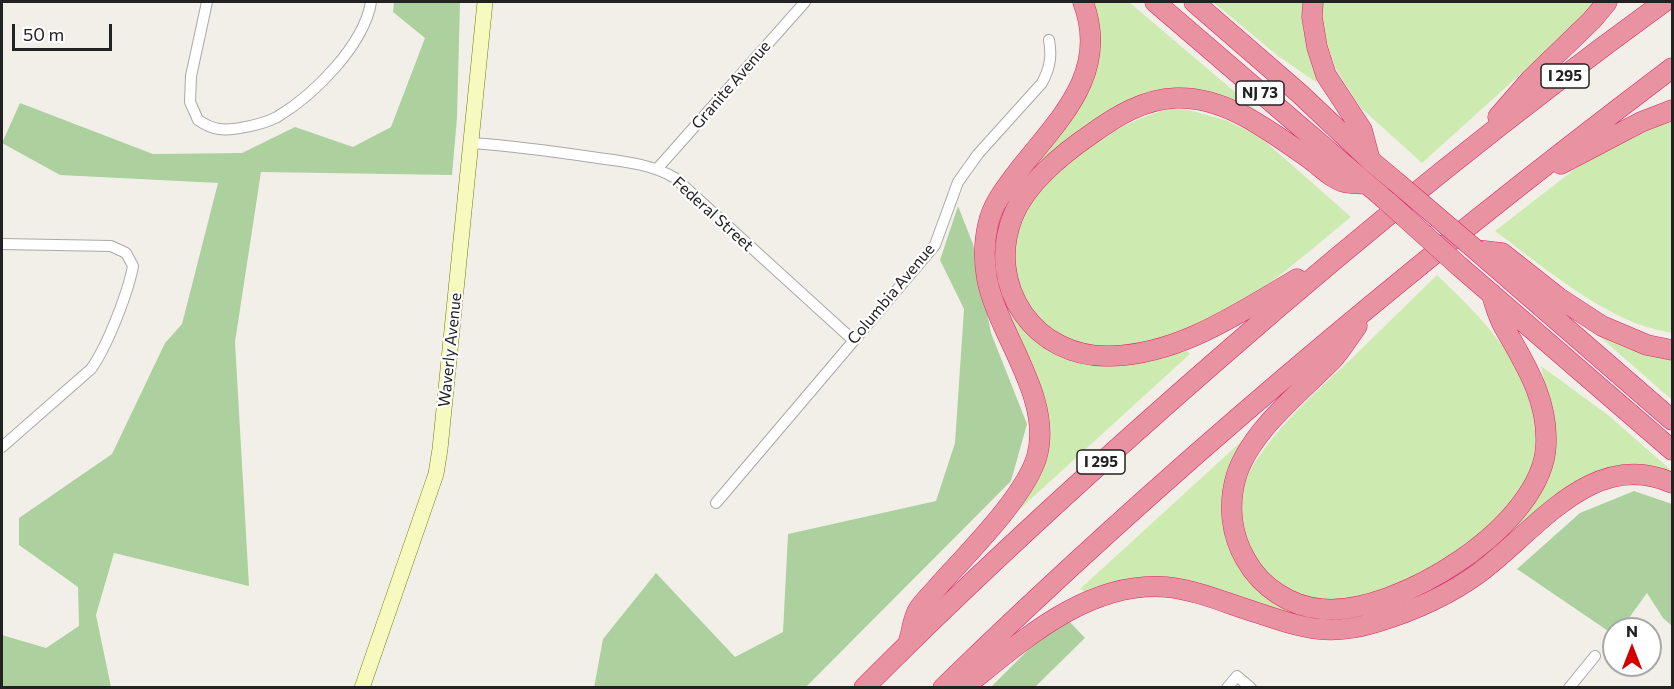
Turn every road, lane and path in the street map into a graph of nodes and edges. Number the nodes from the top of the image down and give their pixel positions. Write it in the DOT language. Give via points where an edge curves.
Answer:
graph roads {
  1 [pos="207,2"];
  2 [pos="371,2"];
  3 [pos="485,2"];
  4 [pos="805,2"];
  5 [pos="1083,2"];
  6 [pos="1155,2"];
  7 [pos="1194,2"];
  8 [pos="1313,2"];
  9 [pos="1607,2"];
  10 [pos="1664,2"];
  11 [pos="1049,39"];
  12 [pos="1672,68"];
  13 [pos="1672,110"];
  14 [pos="472,143"];
  15 [pos="1467,153"];
  16 [pos="1370,160"];
  17 [pos="657,169"];
  18 [pos="1366,184"];
  19 [pos="1511,191"];
  20 [pos="2,244"];
  21 [pos="1348,248"];
  22 [pos="1476,250"];
  23 [pos="1491,293"];
  24 [pos="1376,300"];
  25 [pos="853,339"];
  26 [pos="1672,351"];
  27 [pos="1672,420"];
  28 [pos="2,447"];
  29 [pos="1672,450"];
  30 [pos="1672,483"];
  31 [pos="716,503"];
  32 [pos="909,642"];
  33 [pos="1595,656"];
  34 [pos="362,687"];
  35 [pos="864,687"];
  36 [pos="943,687"];
  37 [pos="963,687"];
  38 [pos="1227,687"];
  39 [pos="1251,687"];
  40 [pos="1569,687"];
  1 -- 2 [label="street" via="191,76 190,102 198,120 219,129 242,128 276,118 312,90 356,39"];
  3 -- 14 [label="street, Waverly Avenue"];
  4 -- 17 [label="street, Granite Avenue"];
  5 -- 32 [label="highway" via="1089,30 1085,77 1062,117 999,197 986,242 990,289 1039,419 1037,455 1032,470 1000,516 918,611"];
  6 -- 18 [label="highway, NJ 73"];
  7 -- 16 [label="highway, NJ 73"];
  8 -- 16 [label="highway" via="1317,47 1326,75 1362,130"];
  9 -- 15 [label="highway" via="1531,79"];
  10 -- 15 [label="highway, I 295"];
  11 -- 25 [label="street, Columbia Avenue" via="1052,53 1041,83 958,182 935,245"];
  12 -- 19 [label="highway"];
  13 -- 19 [label="highway" via="1623,131"];
  14 -- 17 [label="street, Federal Street"];
  14 -- 34 [label="street, Waverly Avenue" via="436,474"];
  15 -- 21 [label="highway, I 295"];
  16 -- 22 [label="highway, NJ 73, bridge"];
  17 -- 25 [label="street, Federal Street" via="675,178"];
  18 -- 21 [label="highway" via="1343,182 1269,131 1223,107 1176,98 1151,101 1102,126 1037,180 1014,214 1006,238 1004,263 1014,298 1033,327 1074,352 1108,356 1158,349 1211,329"];
  18 -- 23 [label="highway, NJ 73, bridge"];
  19 -- 24 [label="highway"];
  20 -- 28 [label="street" via="118,247 132,266 126,290 91,369"];
  21 -- 32 [label="highway, I 295" via="1176,394"];
  22 -- 26 [label="highway" via="1502,254 1602,326"];
  22 -- 27 [label="highway, NJ 73"];
  23 -- 24 [label="highway" via="1503,325 1529,369 1545,419 1545,457 1532,492 1497,532 1433,577 1360,606 1336,610 1310,608 1269,588 1252,571 1240,550 1231,501 1237,476 1266,427 1334,358"];
  23 -- 29 [label="highway, NJ 73"];
  24 -- 36 [label="highway" via="1099,540"];
  25 -- 31 [label="street, Columbia Avenue"];
  30 -- 37 [label="highway" via="1644,474 1622,474 1596,481 1573,495 1478,573 1425,603 1373,623 1344,630 1313,629 1194,593 1166,587 1136,588 1075,608 1017,644"];
  32 -- 35 [label="highway, I 295"];
  33 -- 40 [label="street"];
  38 -- 39 [label="street" via="1237,676"];
}
